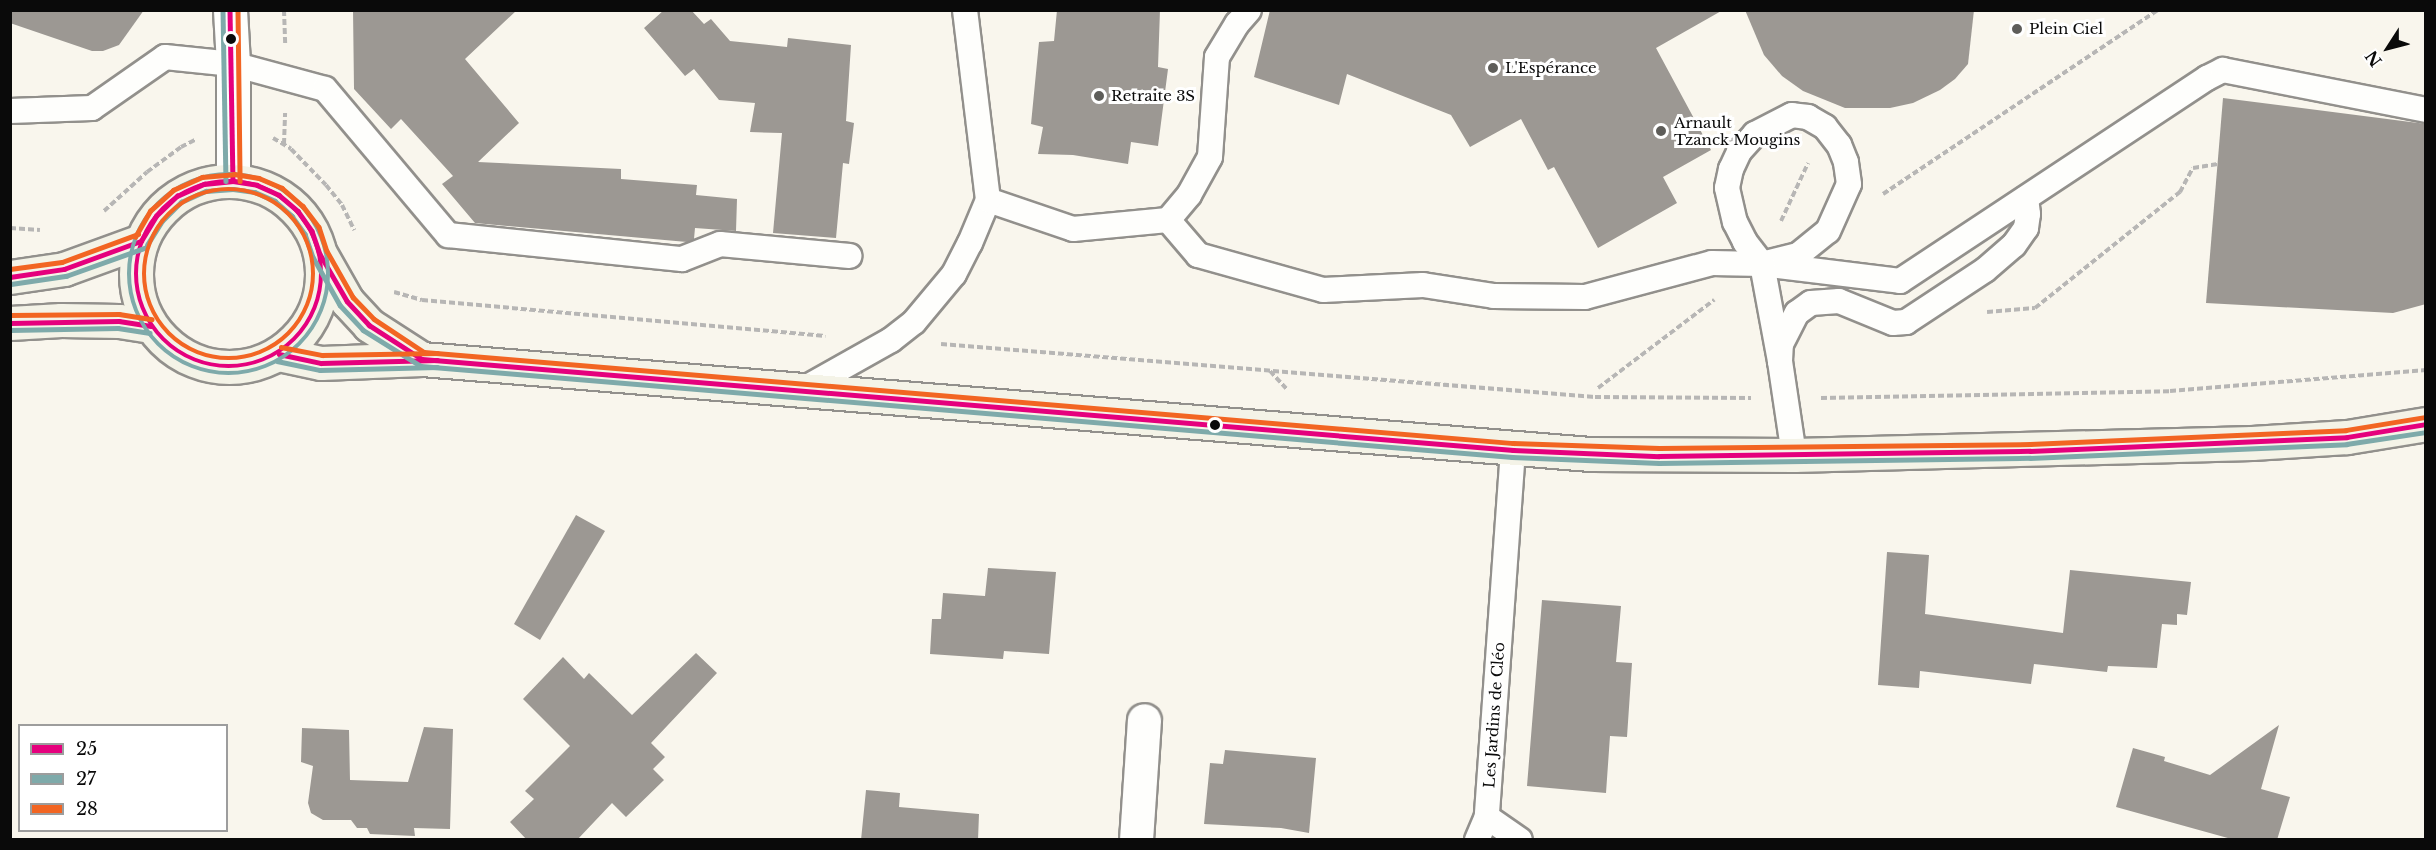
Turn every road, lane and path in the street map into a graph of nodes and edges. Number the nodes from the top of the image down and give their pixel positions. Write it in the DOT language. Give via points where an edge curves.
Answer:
graph roads {
  1 [pos="230,10"];
  2 [pos="965,10"];
  3 [pos="1249,10"];
  4 [pos="2158,10"];
  5 [pos="233,64"];
  6 [pos="2426,110"];
  7 [pos="10,111"];
  8 [pos="266,135"];
  9 [pos="200,137"];
  10 [pos="2218,164"];
  11 [pos="233,181"];
  12 [pos="2026,198"];
  13 [pos="988,200"];
  14 [pos="100,214"];
  15 [pos="1168,220"];
  16 [pos="10,228"];
  17 [pos="50,231"];
  18 [pos="1828,231"];
  19 [pos="357,239"];
  20 [pos="141,241"];
  21 [pos="320,255"];
  22 [pos="849,256"];
  23 [pos="1762,264"];
  24 [pos="10,277"];
  25 [pos="390,290"];
  26 [pos="1931,308"];
  27 [pos="10,323"];
  28 [pos="151,326"];
  29 [pos="832,336"];
  30 [pos="930,343"];
  31 [pos="279,354"];
  32 [pos="422,359"];
  33 [pos="1780,361"];
  34 [pos="2426,370"];
  35 [pos="802,390"];
  36 [pos="1819,398"];
  37 [pos="1759,399"];
  38 [pos="2426,424"];
  39 [pos="1513,450"];
  40 [pos="1794,455"];
  41 [pos="1144,720"];
  42 [pos="1486,817"];
  43 [pos="1136,840"];
  44 [pos="1477,840"];
  45 [pos="1520,840"];
  1 -- 5 [label="street"];
  2 -- 13 [label="lane"];
  3 -- 15 [label="lane" via="1217,57 1210,157 1189,195"];
  4 -- 18 [label="path"];
  5 -- 7 [label="lane" via="165,57 92,108"];
  5 -- 11 [label="street"];
  5 -- 22 [label="lane" via="326,89 448,236 681,259 720,244"];
  6 -- 12 [label="lane" via="2223,70"];
  8 -- 19 [label="path" via="291,149 326,185 342,206"];
  9 -- 14 [label="path" via="147,172"];
  10 -- 26 [label="path" via="2193,168 2180,192 2035,308 1952,315"];
  11 -- 20 [label="main road" via="204,184 177,196 156,216"];
  11 -- 21 [label="main road" via="279,195 298,211 312,231"];
  12 -- 23 [label="lane" via="1900,281"];
  12 -- 26 [label="lane" via="2026,228 2014,245"];
  13 -- 15 [label="lane" via="1073,229"];
  13 -- 35 [label="lane" via="954,273 914,322 891,340"];
  15 -- 23 [label="lane" via="1198,255 1323,290 1424,285 1494,296 1584,297 1712,262"];
  16 -- 17 [label="path"];
  18 -- 23 [label="lane" via="1798,255"];
  18 -- 23 [label="lane" via="1849,184 1839,145 1825,127 1808,117 1792,115 1776,121 1755,134 1739,152 1727,188 1735,222"];
  20 -- 24 [label="main road" via="64,269"];
  20 -- 28 [label="main road" via="135,270 139,299"];
  21 -- 31 [label="main road" via="322,283 315,311 301,335"];
  21 -- 32 [label="main road" via="347,301 369,325"];
  23 -- 33 [label="lane"];
  25 -- 29 [label="path" via="422,300"];
  26 -- 33 [label="lane" via="1906,322 1893,323 1839,302 1811,303 1797,313 1789,326 1780,344"];
  27 -- 28 [label="main road" via="119,321"];
  28 -- 31 [label="main road" via="170,347 196,362 223,368 252,365"];
  30 -- 37 [label="path" via="1595,397"];
  31 -- 32 [label="main road" via="321,363"];
  32 -- 35 [label="main road"];
  33 -- 40 [label="lane"];
  34 -- 36 [label="path" via="2170,391"];
  35 -- 39 [label="main road"];
  38 -- 40 [label="main road" via="2347,437 2252,443"];
  39 -- 40 [label="main road" via="1659,456"];
  39 -- 42 [label="lane, Les Jardins de Cléo"];
  41 -- 43 [label="street"];
  42 -- 44 [label="lane, Les Jardins de Cléo"];
  42 -- 45 [label="lane"];
}
